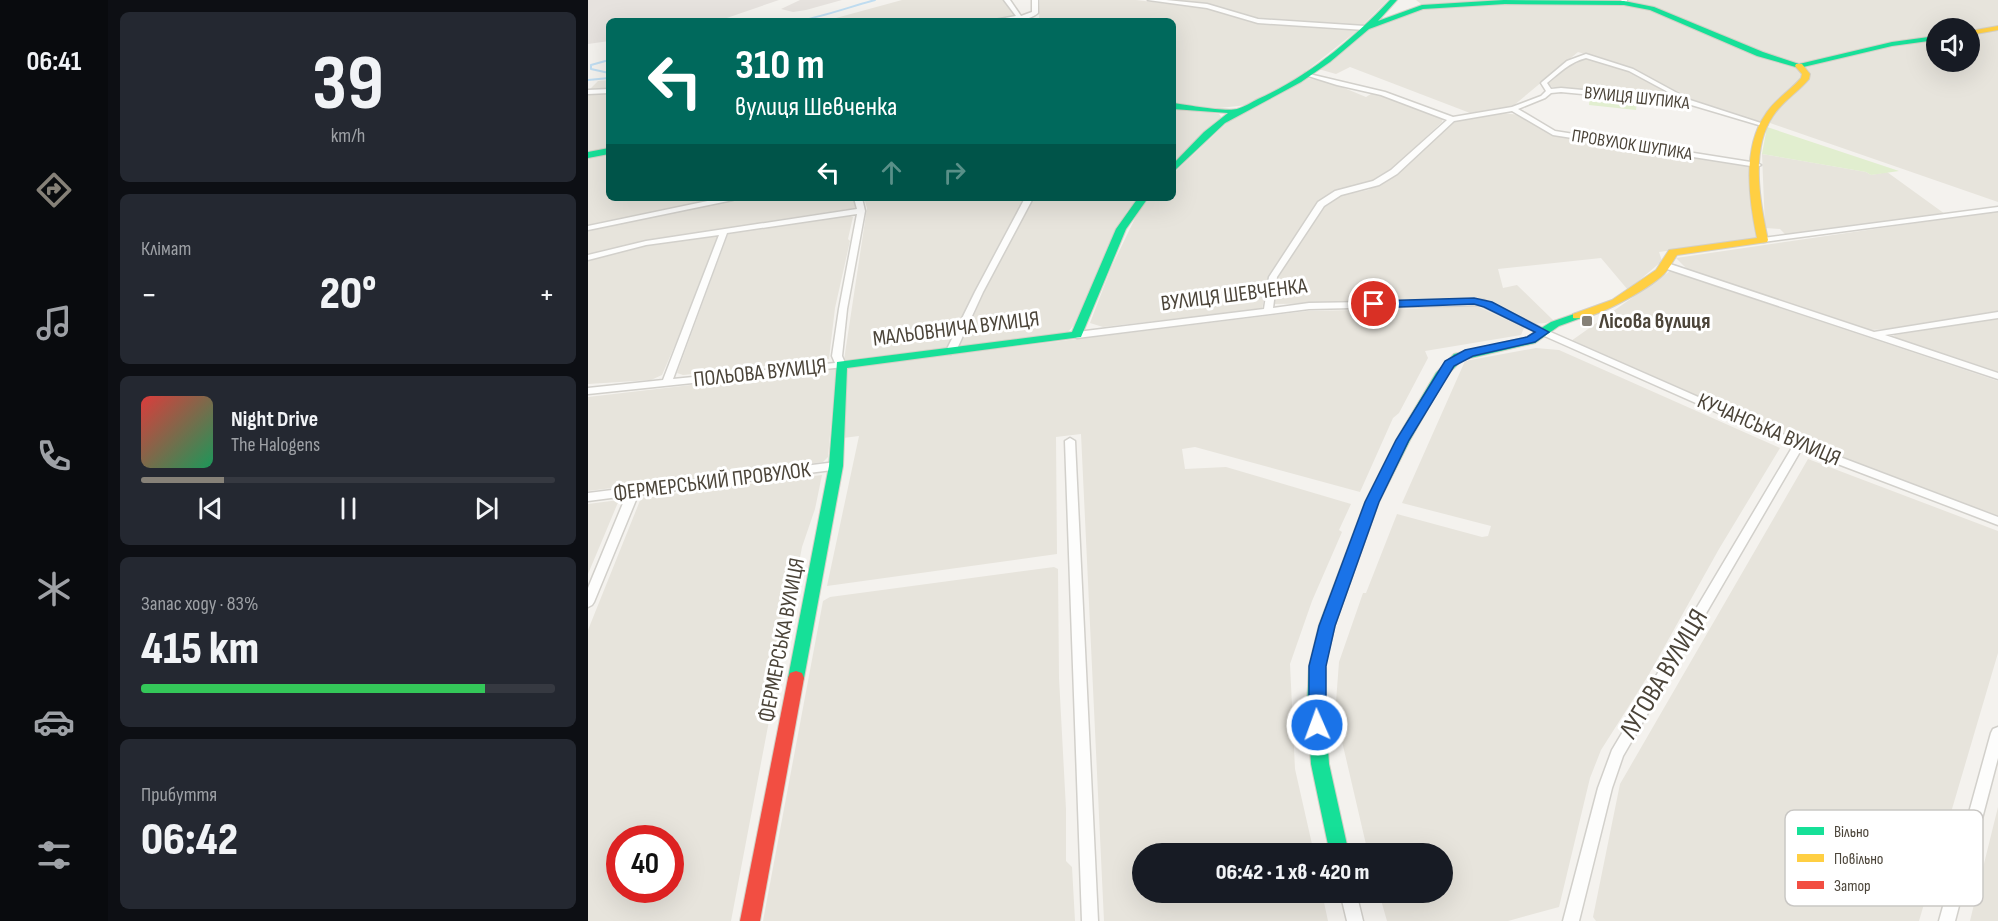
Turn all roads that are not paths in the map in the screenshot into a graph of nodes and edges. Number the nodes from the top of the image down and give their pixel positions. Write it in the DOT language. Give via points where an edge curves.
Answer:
graph roads {
  1 [pos="1007,0"];
  2 [pos="1035,0"];
  3 [pos="1151,0"];
  4 [pos="1394,0"];
  5 [pos="1625,1"];
  6 [pos="1416,4"];
  7 [pos="1020,18"];
  8 [pos="1365,28"];
  9 [pos="1998,28"];
  10 [pos="1980,31"];
  11 [pos="1926,39"];
  12 [pos="1799,66"];
  13 [pos="1307,74"];
  14 [pos="606,91"];
  15 [pos="1549,91"];
  16 [pos="588,92"];
  17 [pos="1689,102"];
  18 [pos="1176,106"];
  19 [pos="1513,109"];
  20 [pos="1240,112"];
  21 [pos="1452,118"];
  22 [pos="1764,124"];
  23 [pos="606,152"];
  24 [pos="588,155"];
  25 [pos="1757,165"];
  26 [pos="1176,166"];
  27 [pos="718,201"];
  28 [pos="859,201"];
  29 [pos="1027,201"];
  30 [pos="1141,201"];
  31 [pos="1998,208"];
  32 [pos="861,211"];
  33 [pos="588,228"];
  34 [pos="724,231"];
  35 [pos="1763,240"];
  36 [pos="588,258"];
  37 [pos="1664,265"];
  38 [pos="1268,311"];
  39 [pos="1998,315"];
  40 [pos="1543,332"];
  41 [pos="1874,334"];
  42 [pos="1077,335"];
  43 [pos="951,351"];
  44 [pos="841,364"];
  45 [pos="1998,376"];
  46 [pos="666,384"];
  47 [pos="588,391"];
  48 [pos="1070,441"];
  49 [pos="1799,445"];
  50 [pos="836,466"];
  51 [pos="634,491"];
  52 [pos="588,497"];
  53 [pos="1998,521"];
  54 [pos="588,602"];
  55 [pos="1998,733"];
  56 [pos="1977,810"];
  57 [pos="1338,843"];
  58 [pos="1350,903"];
  59 [pos="1951,906"];
  60 [pos="750,921"];
  61 [pos="1090,921"];
  62 [pos="1354,921"];
  63 [pos="1572,921"];
  64 [pos="1947,921"];
  1 -- 7 [label="street"];
  2 -- 7 [label="street" via="1035,13"];
  3 -- 8 [label="street" via="1206,6 1258,21"];
  4 -- 8 [label="street"];
  5 -- 6 [label="street"];
  5 -- 12 [label="street"];
  6 -- 8 [label="street"];
  8 -- 13 [label="street"];
  9 -- 10 [label="street"];
  11 -- 12 [label="street"];
  12 -- 22 [label="street" via="1806,74 1805,80"];
  13 -- 20 [label="street"];
  13 -- 21 [label="street" via="1383,93"];
  14 -- 16 [label="street"];
  15 -- 17 [label="street, ВУЛИЦЯ ШУПИКА"];
  15 -- 17 [label="street" via="1544,83 1586,56 1631,70"];
  15 -- 19 [label="street" via="1543,98"];
  17 -- 22 [label="street, ВУЛИЦЯ ШУПИКА"];
  18 -- 20 [label="street"];
  19 -- 21 [label="street"];
  19 -- 25 [label="street, ПРОВУЛОК ШУПИКА" via="1553,132"];
  20 -- 26 [label="street" via="1217,126"];
  21 -- 38 [label="street" via="1394,172 1376,183 1338,193 1321,204 1273,277"];
  22 -- 25 [label="street"];
  23 -- 24 [label="street"];
  25 -- 35 [label="street" via="1758,217"];
  27 -- 33 [label="street"];
  28 -- 32 [label="street, ПОЛЬОВА ВУЛИЦЯ"];
  29 -- 43 [label="street"];
  30 -- 42 [label="street" via="1121,229"];
  31 -- 35 [label="street"];
  32 -- 34 [label="street"];
  32 -- 44 [label="street, ПОЛЬОВА ВУЛИЦЯ" via="843,309 837,356"];
  34 -- 36 [label="street" via="646,243"];
  34 -- 46 [label="street, ПОЛЬОВА ВУЛИЦЯ"];
  35 -- 37 [label="street" via="1673,252"];
  37 -- 40 [label="street" via="1650,280 1616,302"];
  37 -- 41 [label="street"];
  38 -- 40 [label="street, ВУЛИЦЯ ШЕВЧЕНКА" via="1328,305 1474,301 1488,304"];
  38 -- 42 [label="street, ВУЛИЦЯ ШЕВЧЕНКА"];
  39 -- 41 [label="street"];
  40 -- 49 [label="street, КУЧАНСЬКА ВУЛИЦЯ"];
  40 -- 57 [label="street" via="1531,340 1469,353 1450,363 1403,440 1372,502 1327,626 1317,666 1320,764"];
  41 -- 45 [label="street"];
  42 -- 43 [label="street, МАЛЬОВНИЧА ВУЛИЦЯ"];
  43 -- 44 [label="street, МАЛЬОВНИЧА ВУЛИЦЯ"];
  44 -- 46 [label="street, ПОЛЬОВА ВУЛИЦЯ"];
  44 -- 50 [label="street, ФЕРМЕРСЬКА ВУЛИЦЯ"];
  46 -- 47 [label="street, ПОЛЬОВА ВУЛИЦЯ"];
  48 -- 61 [label="street"];
  49 -- 53 [label="street, КУЧАНСЬКА ВУЛИЦЯ"];
  49 -- 63 [label="street, ЛУГОВА ВУЛИЦЯ" via="1617,754"];
  50 -- 51 [label="street, ФЕРМЕРСЬКИЙ ПРОВУЛОК"];
  50 -- 60 [label="street, ФЕРМЕРСЬКА ВУЛИЦЯ"];
  51 -- 52 [label="street, ФЕРМЕРСЬКИЙ ПРОВУЛОК"];
  51 -- 54 [label="street"];
  55 -- 56 [label="street"];
  58 -- 62 [label="street"];
  59 -- 64 [label="street"];
}
